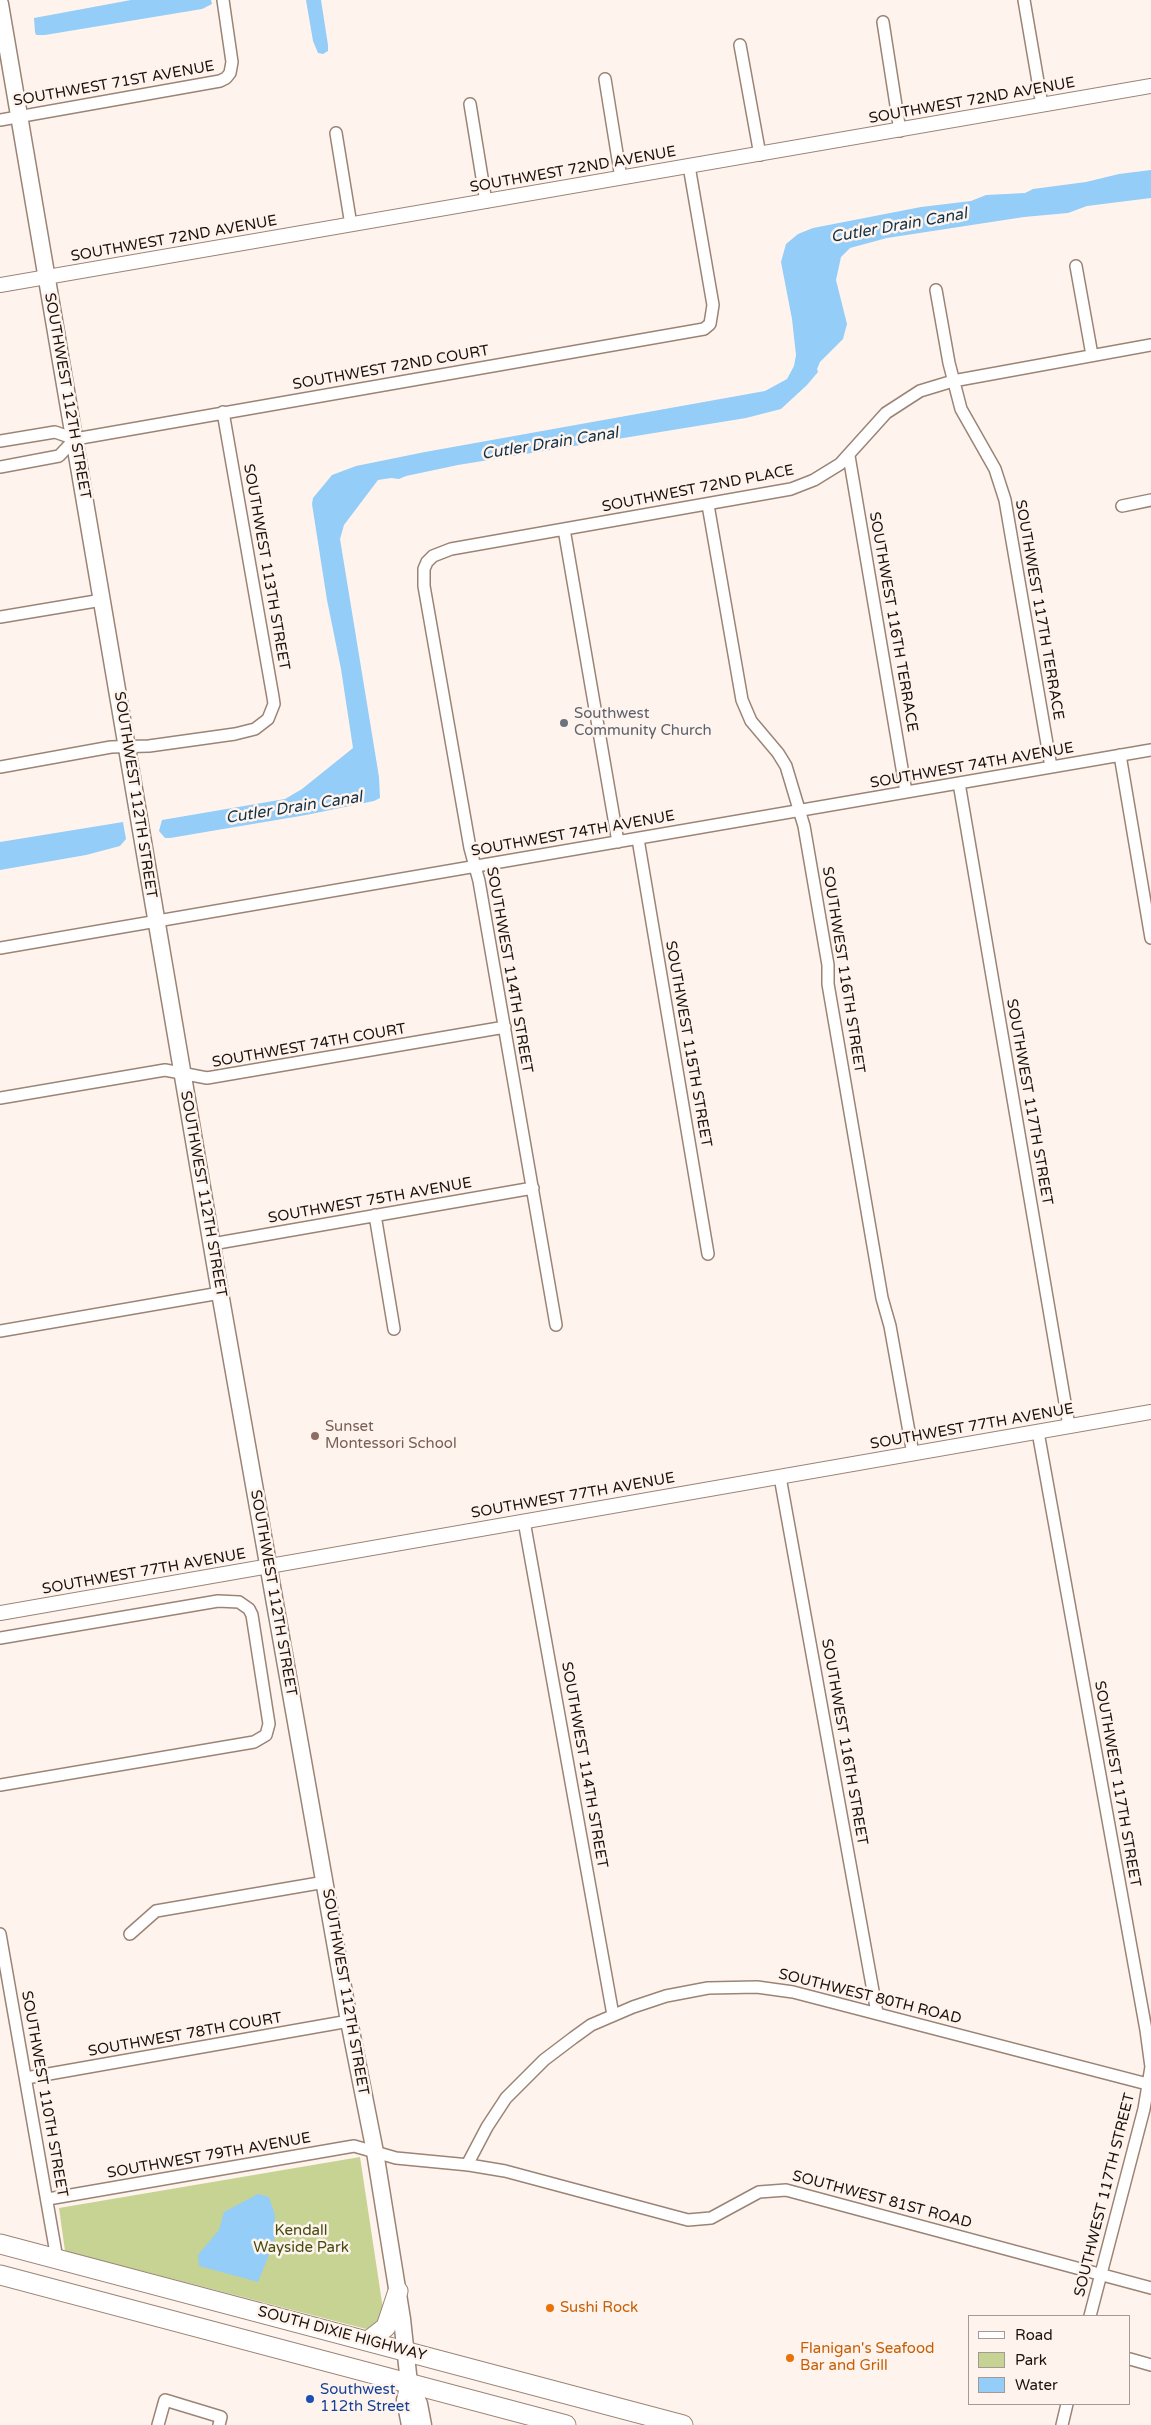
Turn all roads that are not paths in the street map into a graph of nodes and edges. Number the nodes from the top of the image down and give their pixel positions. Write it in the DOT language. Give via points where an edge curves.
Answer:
graph roads {
  1 [pos="222,0"];
  2 [pos="1024,0"];
  3 [pos="0,4"];
  4 [pos="883,22"];
  5 [pos="740,45"];
  6 [pos="605,80"];
  7 [pos="1151,86"];
  8 [pos="470,104"];
  9 [pos="1042,105"];
  10 [pos="20,117"];
  11 [pos="0,120"];
  12 [pos="900,131"];
  13 [pos="336,133"];
  14 [pos="760,155"];
  15 [pos="689,166"];
  16 [pos="621,178"];
  17 [pos="486,202"];
  18 [pos="352,225"];
  19 [pos="1076,266"];
  20 [pos="45,277"];
  21 [pos="0,285"];
  22 [pos="936,290"];
  23 [pos="1151,345"];
  24 [pos="1092,356"];
  25 [pos="953,381"];
  26 [pos="223,412"];
  27 [pos="75,439"];
  28 [pos="0,441"];
  29 [pos="849,456"];
  30 [pos="0,466"];
  31 [pos="1151,500"];
  32 [pos="708,504"];
  33 [pos="1122,506"];
  34 [pos="564,529"];
  35 [pos="427,562"];
  36 [pos="102,600"];
  37 [pos="0,617"];
  38 [pos="127,746"];
  39 [pos="1151,750"];
  40 [pos="1120,755"];
  41 [pos="0,767"];
  42 [pos="1051,767"];
  43 [pos="959,783"];
  44 [pos="906,792"];
  45 [pos="800,810"];
  46 [pos="638,839"];
  47 [pos="618,842"];
  48 [pos="475,866"];
  49 [pos="155,921"];
  50 [pos="1151,938"];
  51 [pos="0,948"];
  52 [pos="505,1027"];
  53 [pos="183,1074"];
  54 [pos="0,1098"];
  55 [pos="533,1188"];
  56 [pos="375,1215"];
  57 [pos="212,1244"];
  58 [pos="708,1254"];
  59 [pos="220,1293"];
  60 [pos="556,1325"];
  61 [pos="394,1329"];
  62 [pos="0,1330"];
  63 [pos="1151,1412"];
  64 [pos="1069,1426"];
  65 [pos="1038,1432"];
  66 [pos="913,1454"];
  67 [pos="780,1477"];
  68 [pos="524,1521"];
  69 [pos="268,1567"];
  70 [pos="0,1613"];
  71 [pos="0,1638"];
  72 [pos="0,1785"];
  73 [pos="325,1882"];
  74 [pos="0,1934"];
  75 [pos="130,1934"];
  76 [pos="877,2013"];
  77 [pos="613,2015"];
  78 [pos="349,2021"];
  79 [pos="26,2078"];
  80 [pos="1150,2084"];
  81 [pos="375,2152"];
  82 [pos="467,2165"];
  83 [pos="48,2199"];
  84 [pos="0,2244"];
  85 [pos="57,2259"];
  86 [pos="0,2275"];
  87 [pos="1101,2275"];
  88 [pos="1151,2288"];
  89 [pos="62,2291"];
  90 [pos="398,2291"];
  91 [pos="1090,2315"];
  92 [pos="368,2341"];
  93 [pos="406,2352"];
  94 [pos="1131,2359"];
  95 [pos="1151,2365"];
  96 [pos="409,2384"];
  97 [pos="1068,2405"];
  98 [pos="158,2425"];
  99 [pos="220,2425"];
  100 [pos="410,2425"];
  101 [pos="423,2425"];
  102 [pos="566,2425"];
  103 [pos="683,2425"];
  104 [pos="1062,2425"];
  1 -- 10 [label="street, SOUTHWEST 71ST AVENUE" via="231,54 230,73 220,81"];
  2 -- 9 [label="street"];
  3 -- 10 [label="main road, SOUTHWEST 112TH STREET"];
  4 -- 12 [label="street"];
  5 -- 14 [label="street"];
  6 -- 16 [label="street"];
  7 -- 9 [label="street, SOUTHWEST 72ND AVENUE"];
  8 -- 17 [label="street"];
  9 -- 12 [label="street, SOUTHWEST 72ND AVENUE"];
  10 -- 11 [label="street, SOUTHWEST 71ST AVENUE"];
  10 -- 20 [label="main road, SOUTHWEST 112TH STREET"];
  12 -- 14 [label="street, SOUTHWEST 72ND AVENUE"];
  13 -- 18 [label="street"];
  14 -- 15 [label="street, SOUTHWEST 72ND AVENUE"];
  15 -- 16 [label="street, SOUTHWEST 72ND AVENUE"];
  15 -- 26 [label="street, SOUTHWEST 72ND COURT" via="712,299 710,324 704,329"];
  16 -- 17 [label="street, SOUTHWEST 72ND AVENUE"];
  17 -- 18 [label="street, SOUTHWEST 72ND AVENUE"];
  18 -- 20 [label="street, SOUTHWEST 72ND AVENUE"];
  19 -- 24 [label="street"];
  20 -- 21 [label="street, SOUTHWEST 72ND AVENUE"];
  20 -- 27 [label="main road, SOUTHWEST 112TH STREET"];
  22 -- 25 [label="street, SOUTHWEST 117TH TERRACE"];
  23 -- 24 [label="street, SOUTHWEST 72ND PLACE"];
  24 -- 25 [label="street, SOUTHWEST 72ND PLACE"];
  25 -- 29 [label="street, SOUTHWEST 72ND PLACE" via="920,391 898,404 886,413"];
  25 -- 42 [label="street, SOUTHWEST 117TH TERRACE" via="961,409 995,469 1005,500"];
  26 -- 27 [label="street, SOUTHWEST 72ND COURT"];
  26 -- 38 [label="street, SOUTHWEST 113TH STREET" via="274,697 272,711 263,725 235,734"];
  27 -- 28 [label="street, SOUTHWEST 72ND COURT" via="55,432"];
  27 -- 30 [label="street" via="59,456"];
  27 -- 36 [label="main road, SOUTHWEST 112TH STREET"];
  29 -- 32 [label="street, SOUTHWEST 72ND PLACE" via="803,486"];
  29 -- 44 [label="street, SOUTHWEST 116TH TERRACE"];
  31 -- 33 [label="street"];
  32 -- 34 [label="street, SOUTHWEST 72ND PLACE"];
  32 -- 45 [label="street, SOUTHWEST 116TH STREET" via="742,700 751,721 786,766"];
  34 -- 35 [label="street, SOUTHWEST 72ND PLACE" via="451,549"];
  34 -- 47 [label="street"];
  35 -- 48 [label="street, SOUTHWEST 114TH STREET" via="424,586"];
  36 -- 37 [label="street"];
  36 -- 38 [label="main road, SOUTHWEST 112TH STREET"];
  38 -- 41 [label="street"];
  38 -- 49 [label="main road, SOUTHWEST 112TH STREET"];
  39 -- 40 [label="street, SOUTHWEST 74TH AVENUE"];
  40 -- 42 [label="street, SOUTHWEST 74TH AVENUE"];
  40 -- 50 [label="street"];
  42 -- 43 [label="street, SOUTHWEST 74TH AVENUE"];
  43 -- 44 [label="street, SOUTHWEST 74TH AVENUE"];
  43 -- 64 [label="street, SOUTHWEST 117TH STREET"];
  44 -- 45 [label="street, SOUTHWEST 74TH AVENUE"];
  45 -- 46 [label="street, SOUTHWEST 74TH AVENUE"];
  45 -- 66 [label="street, SOUTHWEST 116TH STREET" via="882,1298"];
  46 -- 47 [label="street, SOUTHWEST 74TH AVENUE"];
  46 -- 58 [label="street, SOUTHWEST 115TH STREET"];
  47 -- 48 [label="street, SOUTHWEST 74TH AVENUE"];
  48 -- 49 [label="street, SOUTHWEST 74TH AVENUE"];
  48 -- 52 [label="street, SOUTHWEST 114TH STREET"];
  49 -- 51 [label="street, SOUTHWEST 74TH AVENUE"];
  49 -- 53 [label="main road, SOUTHWEST 112TH STREET"];
  52 -- 53 [label="street, SOUTHWEST 74TH COURT" via="207,1078"];
  52 -- 55 [label="street, SOUTHWEST 114TH STREET"];
  53 -- 54 [label="street, SOUTHWEST 74TH COURT" via="165,1070"];
  53 -- 57 [label="main road, SOUTHWEST 112TH STREET"];
  55 -- 56 [label="street, SOUTHWEST 75TH AVENUE"];
  55 -- 60 [label="street, SOUTHWEST 114TH STREET"];
  56 -- 57 [label="street, SOUTHWEST 75TH AVENUE"];
  56 -- 61 [label="street"];
  57 -- 59 [label="main road, SOUTHWEST 112TH STREET"];
  59 -- 62 [label="street"];
  59 -- 69 [label="main road, SOUTHWEST 112TH STREET"];
  63 -- 64 [label="street, SOUTHWEST 77TH AVENUE"];
  64 -- 65 [label="street, SOUTHWEST 77TH AVENUE"];
  65 -- 66 [label="street, SOUTHWEST 77TH AVENUE"];
  65 -- 80 [label="street, SOUTHWEST 117TH STREET" via="1146,2030"];
  66 -- 67 [label="street, SOUTHWEST 77TH AVENUE"];
  67 -- 68 [label="street, SOUTHWEST 77TH AVENUE"];
  67 -- 76 [label="street, SOUTHWEST 116TH STREET"];
  68 -- 69 [label="street, SOUTHWEST 77TH AVENUE"];
  68 -- 77 [label="street, SOUTHWEST 114TH STREET"];
  69 -- 70 [label="street, SOUTHWEST 77TH AVENUE"];
  69 -- 73 [label="main road, SOUTHWEST 112TH STREET"];
  71 -- 72 [label="street" via="218,1601 239,1602 252,1615 269,1724 266,1735 254,1742"];
  73 -- 75 [label="street" via="156,1911"];
  73 -- 78 [label="main road, SOUTHWEST 112TH STREET"];
  74 -- 79 [label="street, SOUTHWEST 110TH STREET"];
  76 -- 77 [label="street, SOUTHWEST 80TH ROAD" via="793,1992 740,1986 682,1992"];
  76 -- 80 [label="street, SOUTHWEST 80TH ROAD"];
  77 -- 82 [label="street, SOUTHWEST 80TH ROAD" via="573,2038 527,2075 495,2114"];
  78 -- 79 [label="street, SOUTHWEST 78TH COURT"];
  78 -- 81 [label="main road, SOUTHWEST 112TH STREET"];
  79 -- 83 [label="street, SOUTHWEST 110TH STREET"];
  80 -- 87 [label="street, SOUTHWEST 117TH STREET"];
  81 -- 82 [label="street, SOUTHWEST 81ST ROAD" via="396,2158"];
  81 -- 83 [label="street, SOUTHWEST 79TH AVENUE" via="354,2146"];
  81 -- 90 [label="main road, SOUTHWEST 112TH STREET"];
  82 -- 87 [label="street, SOUTHWEST 81ST ROAD" via="504,2171 695,2221 712,2218 759,2192 786,2190"];
  83 -- 85 [label="street, SOUTHWEST 110TH STREET"];
  84 -- 85 [label="highway, SOUTH DIXIE HIGHWAY"];
  85 -- 89 [label="highway"];
  85 -- 92 [label="highway, SOUTH DIXIE HIGHWAY"];
  86 -- 89 [label="highway, SOUTH DIXIE HIGHWAY"];
  87 -- 88 [label="street, SOUTHWEST 81ST ROAD"];
  87 -- 91 [label="street, SOUTHWEST 117TH STREET"];
  89 -- 96 [label="highway, SOUTH DIXIE HIGHWAY"];
  90 -- 92 [label="highway" via="386,2326"];
  90 -- 93 [label="main road, SOUTHWEST 112TH STREET"];
  92 -- 93 [label="highway, SOUTH DIXIE HIGHWAY"];
  93 -- 96 [label="main road, SOUTHWEST 112TH STREET"];
  93 -- 103 [label="highway, SOUTH DIXIE HIGHWAY"];
  94 -- 95 [label="street"];
  96 -- 100 [label="main road, SOUTHWEST 112TH STREET" via="405,2400"];
  96 -- 101 [label="main road, SOUTHWEST 112TH STREET" via="419,2404"];
  96 -- 102 [label="highway, SOUTH DIXIE HIGHWAY"];
  97 -- 104 [label="street"];
  98 -- 99 [label="street" via="165,2400 221,2416"];
}
